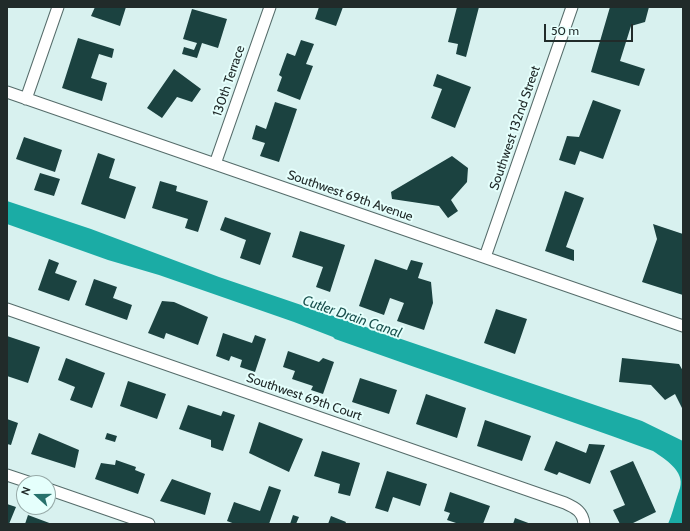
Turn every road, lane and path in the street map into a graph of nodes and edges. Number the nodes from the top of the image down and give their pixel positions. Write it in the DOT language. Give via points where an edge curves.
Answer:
graph roads {
  1 [pos="58,7"];
  2 [pos="270,7"];
  3 [pos="572,7"];
  4 [pos="7,92"];
  5 [pos="26,99"];
  6 [pos="215,164"];
  7 [pos="485,258"];
  8 [pos="7,309"];
  9 [pos="683,326"];
  10 [pos="56,492"];
  11 [pos="584,523"];
  12 [pos="149,524"];
  1 -- 5 [label="street"];
  2 -- 6 [label="street, 130th Terrace"];
  3 -- 7 [label="street, Southwest 132nd Street"];
  4 -- 5 [label="street, Southwest 69th Avenue"];
  5 -- 6 [label="street, Southwest 69th Avenue"];
  6 -- 7 [label="street, Southwest 69th Avenue"];
  7 -- 9 [label="street, Southwest 69th Avenue"];
  8 -- 11 [label="street, Southwest 69th Court" via="565,503 577,510"];
  10 -- 12 [label="street"];
}
